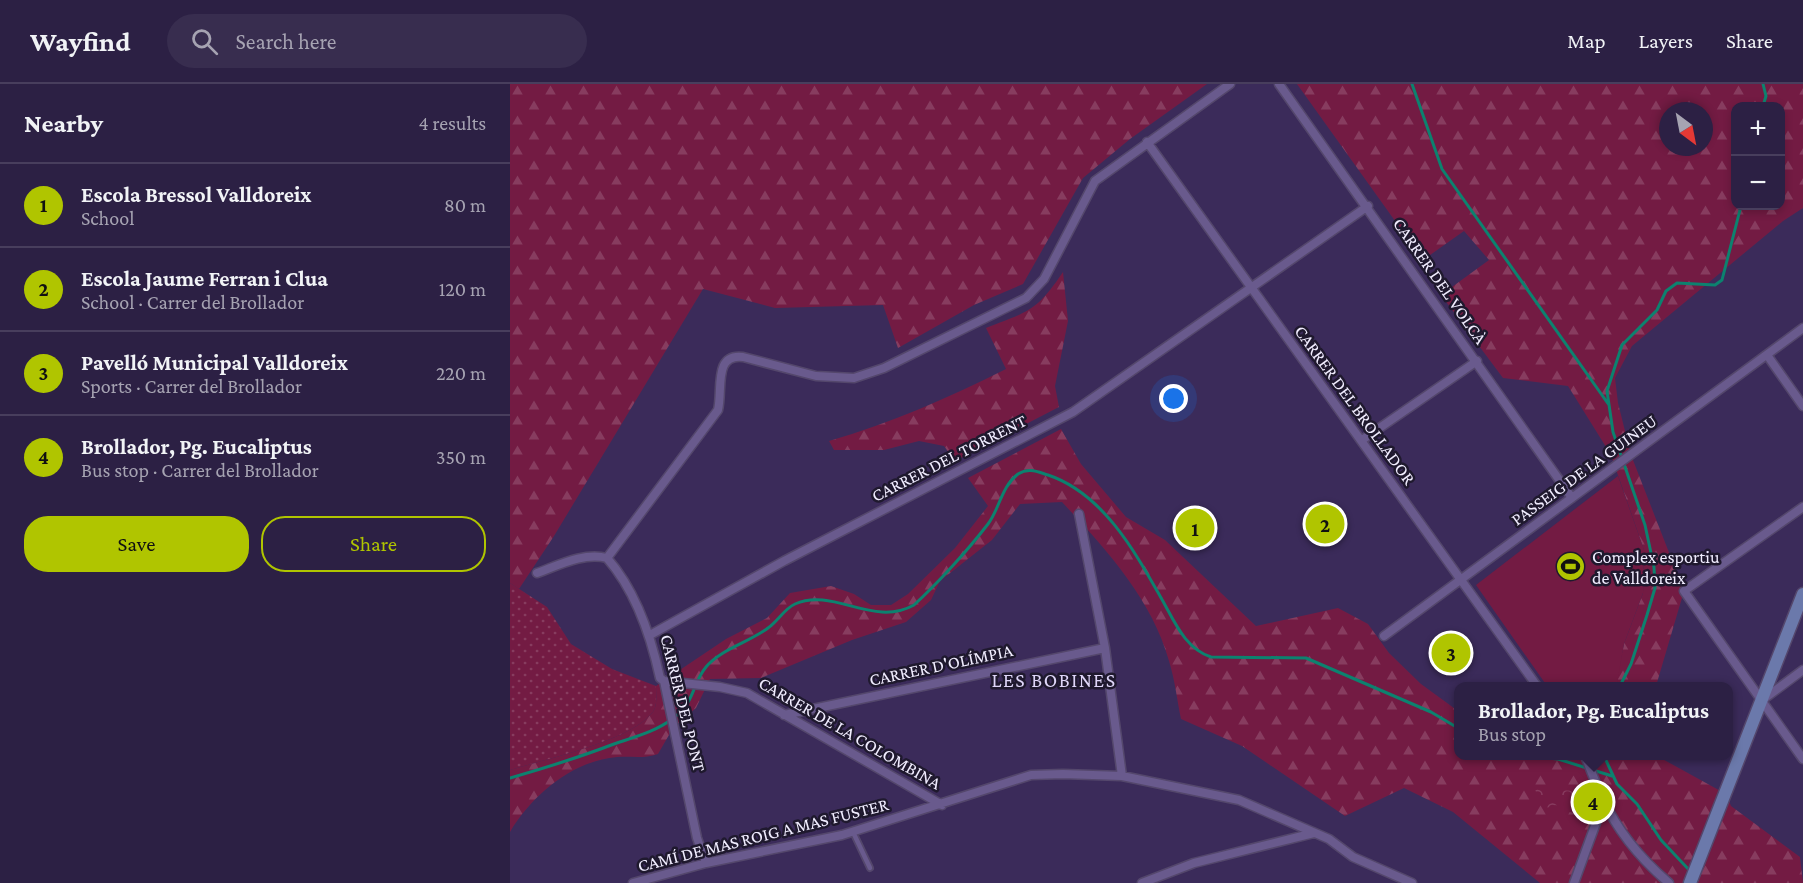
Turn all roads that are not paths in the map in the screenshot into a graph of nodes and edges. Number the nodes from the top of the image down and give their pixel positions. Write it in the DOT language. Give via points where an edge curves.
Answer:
graph roads {
  1 [pos="1230,84"];
  2 [pos="1279,84"];
  3 [pos="1147,142"];
  4 [pos="1368,206"];
  5 [pos="1250,289"];
  6 [pos="1803,328"];
  7 [pos="1767,355"];
  8 [pos="1477,361"];
  9 [pos="1803,406"];
  10 [pos="1362,440"];
  11 [pos="1572,498"];
  12 [pos="1803,507"];
  13 [pos="1079,514"];
  14 [pos="607,558"];
  15 [pos="537,573"];
  16 [pos="1462,582"];
  17 [pos="1803,594"];
  18 [pos="650,635"];
  19 [pos="1384,636"];
  20 [pos="1105,648"];
  21 [pos="1803,670"];
  22 [pos="664,681"];
  23 [pos="1533,682"];
  24 [pos="1761,702"];
  25 [pos="784,715"];
  26 [pos="1803,759"];
  27 [pos="1587,760"];
  28 [pos="1122,776"];
  29 [pos="1604,801"];
  30 [pos="942,805"];
  31 [pos="853,832"];
  32 [pos="1314,832"];
  33 [pos="706,863"];
  34 [pos="870,868"];
  35 [pos="1691,879"];
  36 [pos="633,883"];
  37 [pos="1142,883"];
  38 [pos="1412,883"];
  39 [pos="1574,883"];
  40 [pos="1669,883"];
  1 -- 3 [label="street"];
  2 -- 4 [label="street, CARRER DEL VOLCÀ"];
  3 -- 5 [label="street, CARRER DEL BROLLADOR"];
  3 -- 14 [label="street" via="1095,181 1044,279 1026,298 884,369 854,378 816,376 744,357 727,359 720,374 718,410"];
  4 -- 5 [label="street, CARRER DEL TORRENT"];
  4 -- 8 [label="street, CARRER DEL VOLCÀ"];
  5 -- 10 [label="street, CARRER DEL BROLLADOR"];
  5 -- 18 [label="street, CARRER DEL TORRENT" via="1073,412"];
  6 -- 7 [label="street, PASSEIG DE LA GUINEU"];
  7 -- 9 [label="street"];
  7 -- 11 [label="street, PASSEIG DE LA GUINEU"];
  8 -- 10 [label="street"];
  8 -- 11 [label="street, CARRER DEL VOLCÀ"];
  10 -- 16 [label="street, CARRER DEL BROLLADOR"];
  11 -- 16 [label="street, PASSEIG DE LA GUINEU"];
  12 -- 24 [label="street" via="1684,591"];
  13 -- 20 [label="street"];
  14 -- 15 [label="street" via="584,558"];
  14 -- 18 [label="street, CARRER DEL PONT"];
  16 -- 19 [label="street, PASSEIG DE LA GUINEU"];
  16 -- 23 [label="street, CARRER DEL BROLLADOR"];
  17 -- 24 [label="street"];
  18 -- 22 [label="street, CARRER DEL PONT"];
  20 -- 25 [label="street, CARRER D'OLÍMPIA"];
  20 -- 28 [label="street"];
  21 -- 24 [label="street"];
  22 -- 25 [label="street, CARRER DE LA COLOMBINA" via="747,693"];
  22 -- 33 [label="street, CARRER DEL PONT" via="697,838"];
  24 -- 26 [label="street"];
  24 -- 35 [label="street"];
  25 -- 30 [label="street, CARRER DE LA COLOMBINA"];
  27 -- 29 [label="street"];
  28 -- 30 [label="street, CAMÍ DE MAS ROIG A MAS FUSTER" via="1031,775"];
  28 -- 32 [label="street, CAMÍ DE MAS ROIG A MAS FUSTER" via="1239,800"];
  29 -- 39 [label="street"];
  29 -- 40 [label="street" via="1639,854"];
  30 -- 31 [label="street, CAMÍ DE MAS ROIG A MAS FUSTER"];
  31 -- 33 [label="street, CAMÍ DE MAS ROIG A MAS FUSTER"];
  31 -- 34 [label="lane"];
  32 -- 37 [label="street" via="1194,863"];
  32 -- 38 [label="street, CAMÍ DE MAS ROIG A MAS FUSTER" via="1353,857"];
  33 -- 36 [label="street, CAMÍ DE MAS ROIG A MAS FUSTER"];
}
